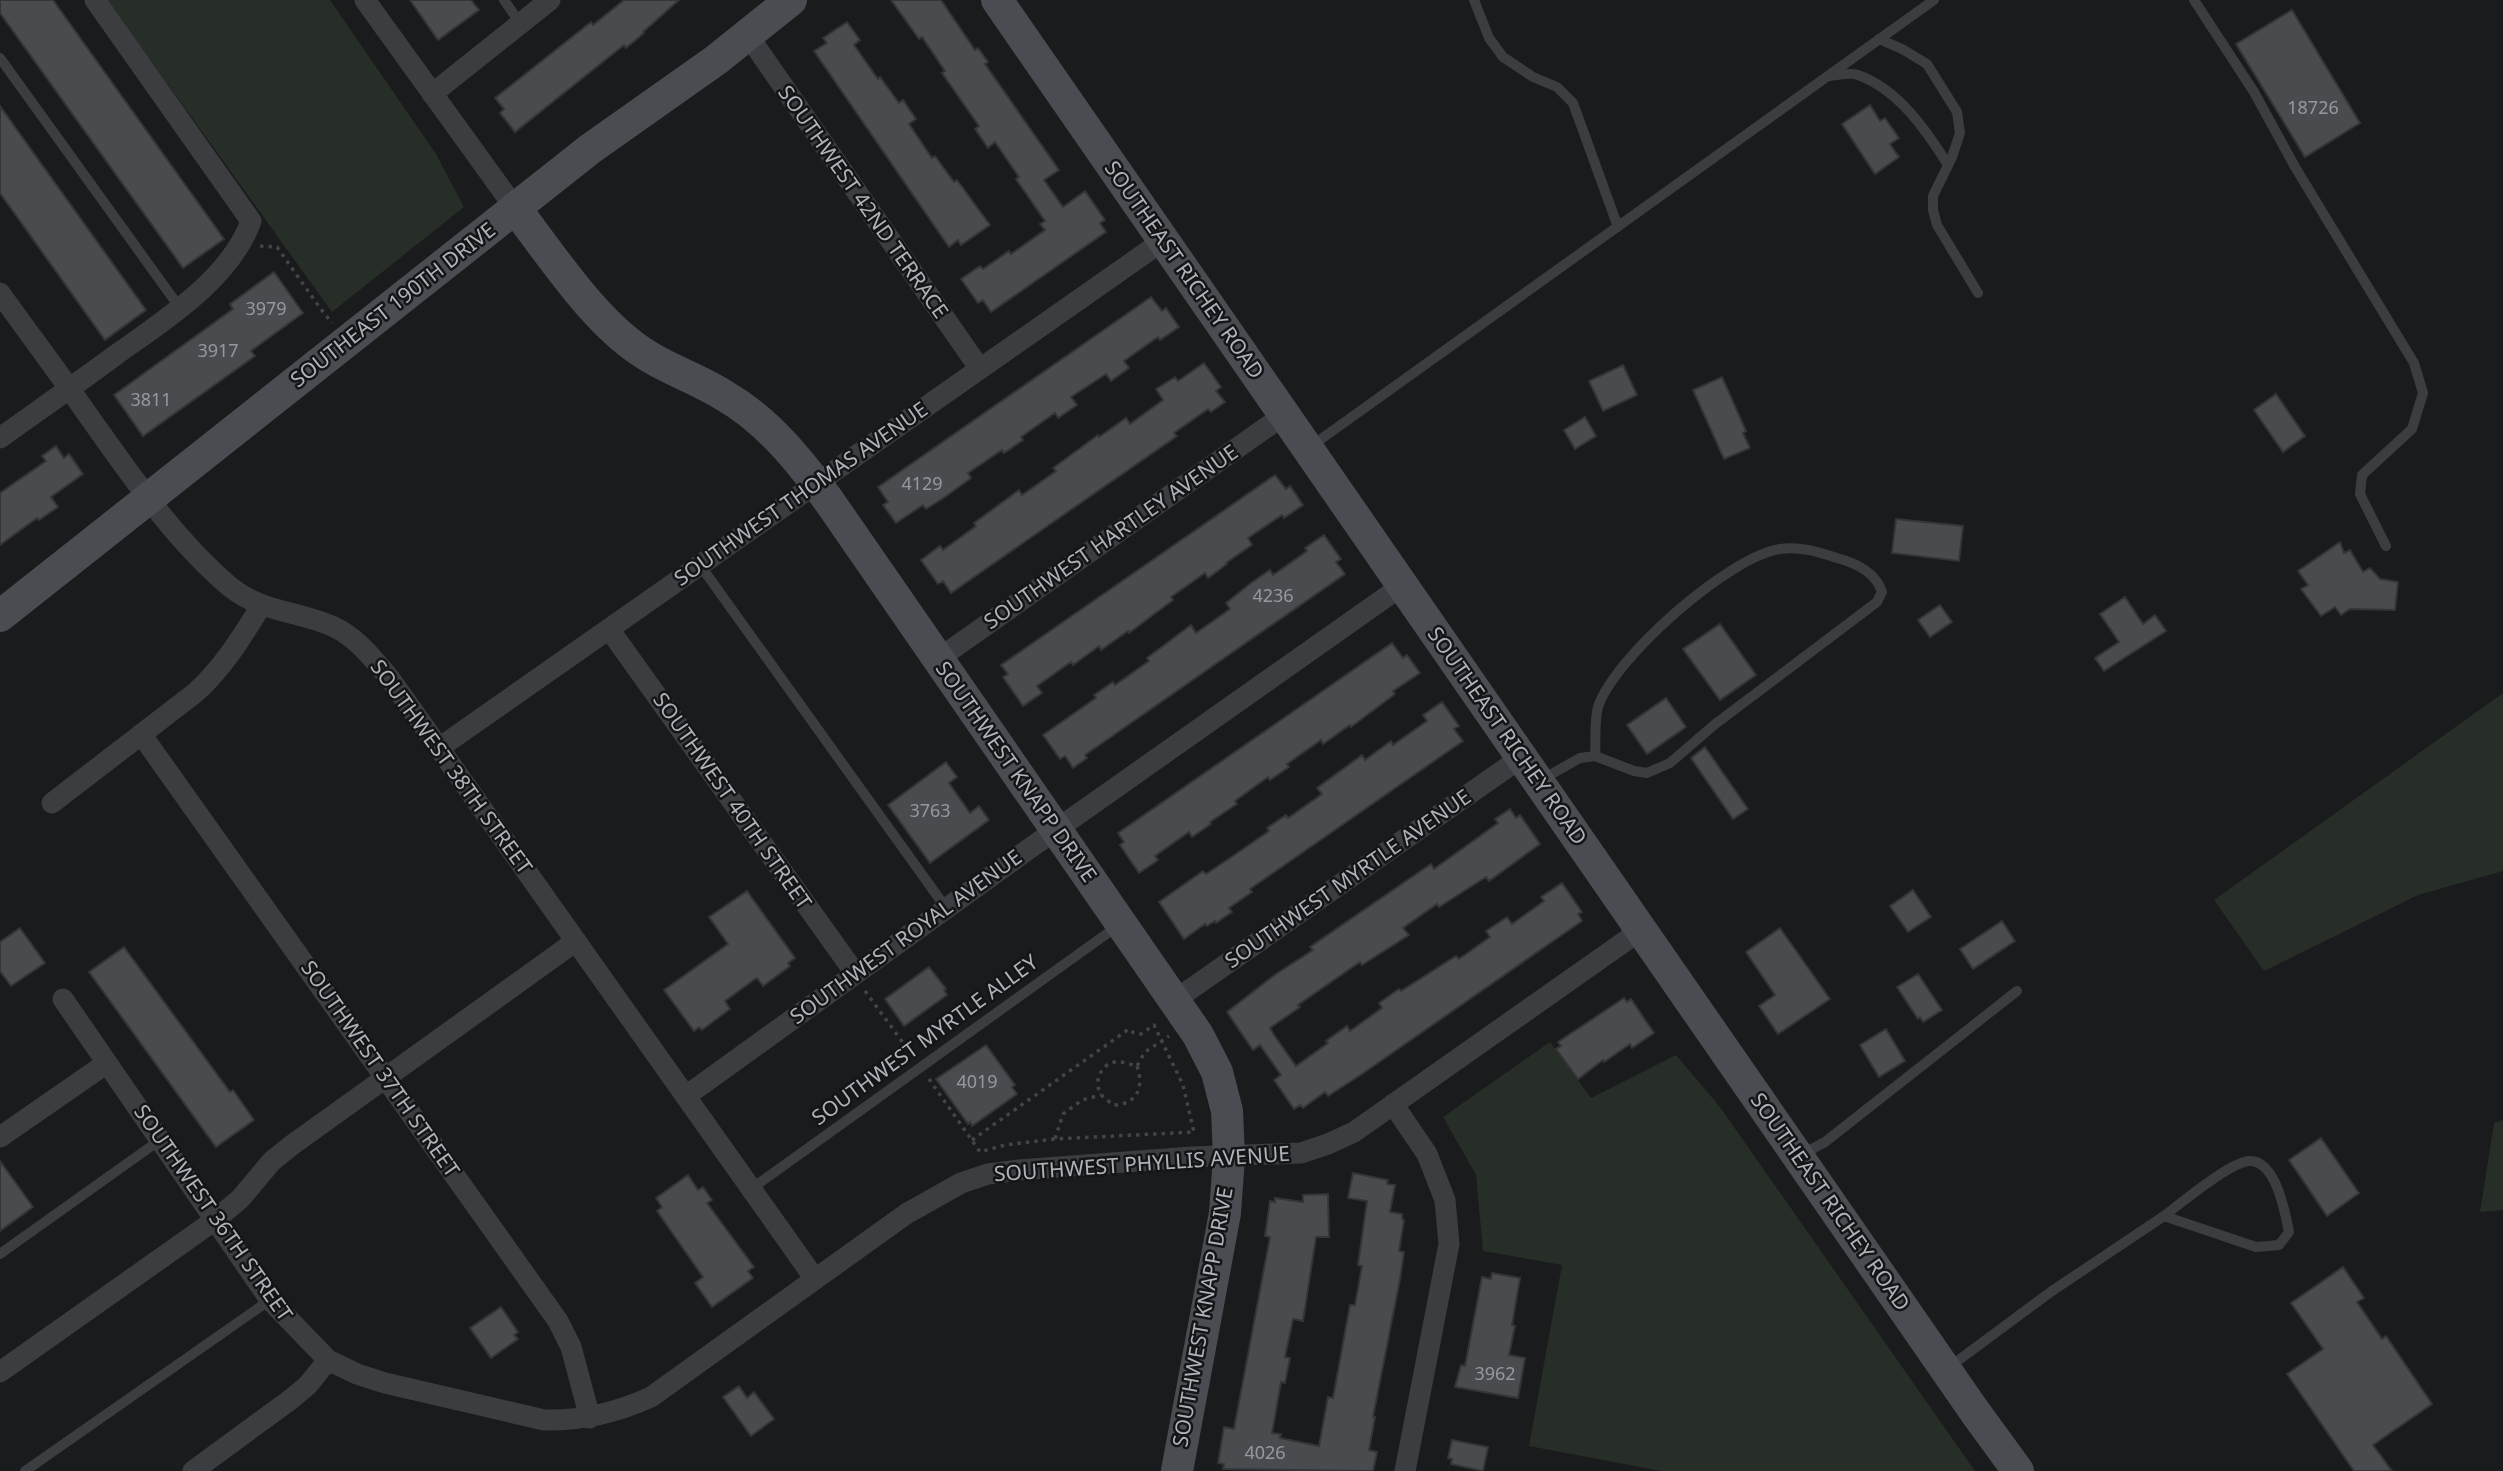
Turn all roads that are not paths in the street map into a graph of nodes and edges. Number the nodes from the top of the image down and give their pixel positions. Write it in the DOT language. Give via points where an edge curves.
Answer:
graph roads {
  1 [pos="94,0"];
  2 [pos="365,0"];
  3 [pos="504,0"];
  4 [pos="551,0"];
  5 [pos="791,0"];
  6 [pos="998,0"];
  7 [pos="1474,0"];
  8 [pos="1934,0"];
  9 [pos="2194,0"];
  10 [pos="520,23"];
  11 [pos="747,34"];
  12 [pos="1879,39"];
  13 [pos="0,58"];
  14 [pos="1828,76"];
  15 [pos="432,94"];
  16 [pos="1948,165"];
  17 [pos="515,208"];
  18 [pos="1618,227"];
  19 [pos="1164,240"];
  20 [pos="0,293"];
  21 [pos="1978,293"];
  22 [pos="180,308"];
  23 [pos="980,369"];
  24 [pos="69,389"];
  25 [pos="1284,415"];
  26 [pos="0,438"];
  27 [pos="1308,449"];
  28 [pos="816,483"];
  29 [pos="149,499"];
  30 [pos="2386,546"];
  31 [pos="700,565"];
  32 [pos="1403,585"];
  33 [pos="261,606"];
  34 [pos="0,616"];
  35 [pos="609,629"];
  36 [pos="938,659"];
  37 [pos="141,734"];
  38 [pos="439,748"];
  39 [pos="1595,756"];
  40 [pos="1530,769"];
  41 [pos="52,803"];
  42 [pos="1056,830"];
  43 [pos="946,908"];
  44 [pos="1121,923"];
  45 [pos="1642,930"];
  46 [pos="576,941"];
  47 [pos="855,974"];
  48 [pos="2017,991"];
  49 [pos="63,999"];
  50 [pos="1175,1000"];
  51 [pos="107,1063"];
  52 [pos="387,1076"];
  53 [pos="685,1096"];
  54 [pos="1393,1104"];
  55 [pos="0,1138"];
  56 [pos="160,1140"];
  57 [pos="1799,1156"];
  58 [pos="1229,1157"];
  59 [pos="751,1189"];
  60 [pos="2164,1216"];
  61 [pos="215,1220"];
  62 [pos="0,1254"];
  63 [pos="815,1279"];
  64 [pos="270,1300"];
  65 [pos="328,1360"];
  66 [pos="1946,1370"];
  67 [pos="0,1372"];
  68 [pos="480,1405"];
  69 [pos="590,1418"];
  70 [pos="25,1471"];
  71 [pos="193,1471"];
  72 [pos="1177,1471"];
  73 [pos="1405,1471"];
  74 [pos="2018,1471"];
  1 -- 22 [label="street" via="248,229 211,280"];
  2 -- 15 [label="street"];
  3 -- 10 [label="lane"];
  4 -- 10 [label="street"];
  5 -- 11 [label="main road, SOUTHEAST 190TH DRIVE"];
  6 -- 19 [label="main road, SOUTHEAST RICHEY ROAD"];
  7 -- 18 [label="lane" via="1489,38 1503,57 1557,87 1573,103"];
  8 -- 12 [label="lane"];
  9 -- 30 [label="lane" via="2254,92 2414,363 2423,393 2412,429 2362,475 2360,494"];
  10 -- 15 [label="street"];
  11 -- 17 [label="main road, SOUTHEAST 190TH DRIVE"];
  11 -- 23 [label="street, SOUTHWEST 42ND TERRACE"];
  12 -- 14 [label="lane"];
  12 -- 16 [label="lane" via="1927,64 1957,112 1960,133"];
  13 -- 22 [label="lane"];
  14 -- 16 [label="lane" via="1856,74 1881,87 1906,108"];
  14 -- 18 [label="lane"];
  15 -- 17 [label="street"];
  16 -- 21 [label="lane" via="1933,196 1933,211"];
  17 -- 28 [label="main road, SOUTHWEST KNAPP DRIVE" via="617,332 648,356 727,396 752,414"];
  17 -- 29 [label="main road, SOUTHEAST 190TH DRIVE"];
  18 -- 27 [label="lane"];
  19 -- 23 [label="street, SOUTHWEST THOMAS AVENUE"];
  19 -- 25 [label="main road, SOUTHEAST RICHEY ROAD"];
  20 -- 24 [label="street, SOUTHWEST 38TH STREET"];
  22 -- 24 [label="street"];
  23 -- 28 [label="street, SOUTHWEST THOMAS AVENUE"];
  24 -- 26 [label="street"];
  24 -- 29 [label="street, SOUTHWEST 38TH STREET"];
  25 -- 27 [label="main road, SOUTHEAST RICHEY ROAD"];
  25 -- 36 [label="street, SOUTHWEST HARTLEY AVENUE"];
  27 -- 32 [label="main road, SOUTHEAST RICHEY ROAD"];
  28 -- 31 [label="street, SOUTHWEST THOMAS AVENUE"];
  28 -- 36 [label="main road, SOUTHWEST KNAPP DRIVE"];
  29 -- 33 [label="street, SOUTHWEST 38TH STREET" via="206,565 232,589"];
  29 -- 34 [label="main road, SOUTHEAST 190TH DRIVE"];
  31 -- 35 [label="street, SOUTHWEST THOMAS AVENUE"];
  31 -- 43 [label="lane"];
  32 -- 40 [label="main road, SOUTHEAST RICHEY ROAD"];
  32 -- 42 [label="street, SOUTHWEST ROYAL AVENUE"];
  33 -- 37 [label="street" via="215,676"];
  33 -- 38 [label="street, SOUTHWEST 38TH STREET" via="335,627 367,652"];
  35 -- 38 [label="street, SOUTHWEST THOMAS AVENUE"];
  35 -- 47 [label="street, SOUTHWEST 40TH STREET"];
  36 -- 42 [label="main road, SOUTHWEST KNAPP DRIVE"];
  37 -- 41 [label="street"];
  37 -- 52 [label="street, SOUTHWEST 37TH STREET"];
  38 -- 46 [label="street, SOUTHWEST 38TH STREET"];
  39 -- 39 [label="lane" via="1647,774 1670,764 1714,725 1877,602 1882,592 1879,584 1855,565 1804,548 1778,549 1712,581 1652,634 1608,685 1597,710"];
  39 -- 40 [label="lane"];
  40 -- 45 [label="main road, SOUTHEAST RICHEY ROAD"];
  40 -- 50 [label="street, SOUTHWEST MYRTLE AVENUE"];
  42 -- 43 [label="street, SOUTHWEST ROYAL AVENUE"];
  42 -- 44 [label="main road, SOUTHWEST KNAPP DRIVE"];
  43 -- 47 [label="street, SOUTHWEST ROYAL AVENUE"];
  44 -- 50 [label="main road, SOUTHWEST KNAPP DRIVE"];
  44 -- 59 [label="lane, SOUTHWEST MYRTLE ALLEY"];
  45 -- 54 [label="street, SOUTHWEST PHYLLIS AVENUE"];
  45 -- 57 [label="main road, SOUTHEAST RICHEY ROAD"];
  46 -- 52 [label="street"];
  46 -- 53 [label="street, SOUTHWEST 38TH STREET"];
  47 -- 53 [label="street, SOUTHWEST ROYAL AVENUE"];
  48 -- 57 [label="lane" via="1825,1142"];
  49 -- 51 [label="street, SOUTHWEST 36TH STREET"];
  50 -- 58 [label="main road, SOUTHWEST KNAPP DRIVE" via="1217,1072 1227,1111"];
  51 -- 55 [label="street"];
  51 -- 56 [label="street, SOUTHWEST 36TH STREET"];
  52 -- 61 [label="street" via="271,1161 240,1199"];
  52 -- 69 [label="street, SOUTHWEST 37TH STREET" via="558,1321 571,1347"];
  53 -- 59 [label="street, SOUTHWEST 38TH STREET"];
  54 -- 58 [label="street, SOUTHWEST PHYLLIS AVENUE" via="1354,1132 1301,1153"];
  54 -- 73 [label="street" via="1427,1154 1445,1200 1449,1244"];
  56 -- 61 [label="street, SOUTHWEST 36TH STREET"];
  56 -- 62 [label="lane"];
  57 -- 66 [label="main road, SOUTHEAST RICHEY ROAD"];
  58 -- 63 [label="street, SOUTHWEST PHYLLIS AVENUE" via="988,1174 936,1195"];
  58 -- 72 [label="main road, SOUTHWEST KNAPP DRIVE" via="1225,1213"];
  59 -- 63 [label="street, SOUTHWEST 38TH STREET"];
  60 -- 60 [label="lane" via="2256,1247 2280,1245 2289,1232 2282,1196 2264,1166 2251,1161 2235,1165"];
  60 -- 66 [label="lane"];
  61 -- 64 [label="street, SOUTHWEST 36TH STREET"];
  61 -- 67 [label="street"];
  63 -- 69 [label="street, SOUTHWEST PHYLLIS AVENUE" via="652,1397"];
  64 -- 65 [label="street, SOUTHWEST 36TH STREET"];
  64 -- 70 [label="lane"];
  65 -- 68 [label="street, SOUTHWEST 36TH STREET" via="386,1383"];
  65 -- 71 [label="street" via="290,1400"];
  66 -- 74 [label="main road, SOUTHEAST RICHEY ROAD"];
  68 -- 69 [label="street, SOUTHWEST PHYLLIS AVENUE" via="544,1420"];
}
